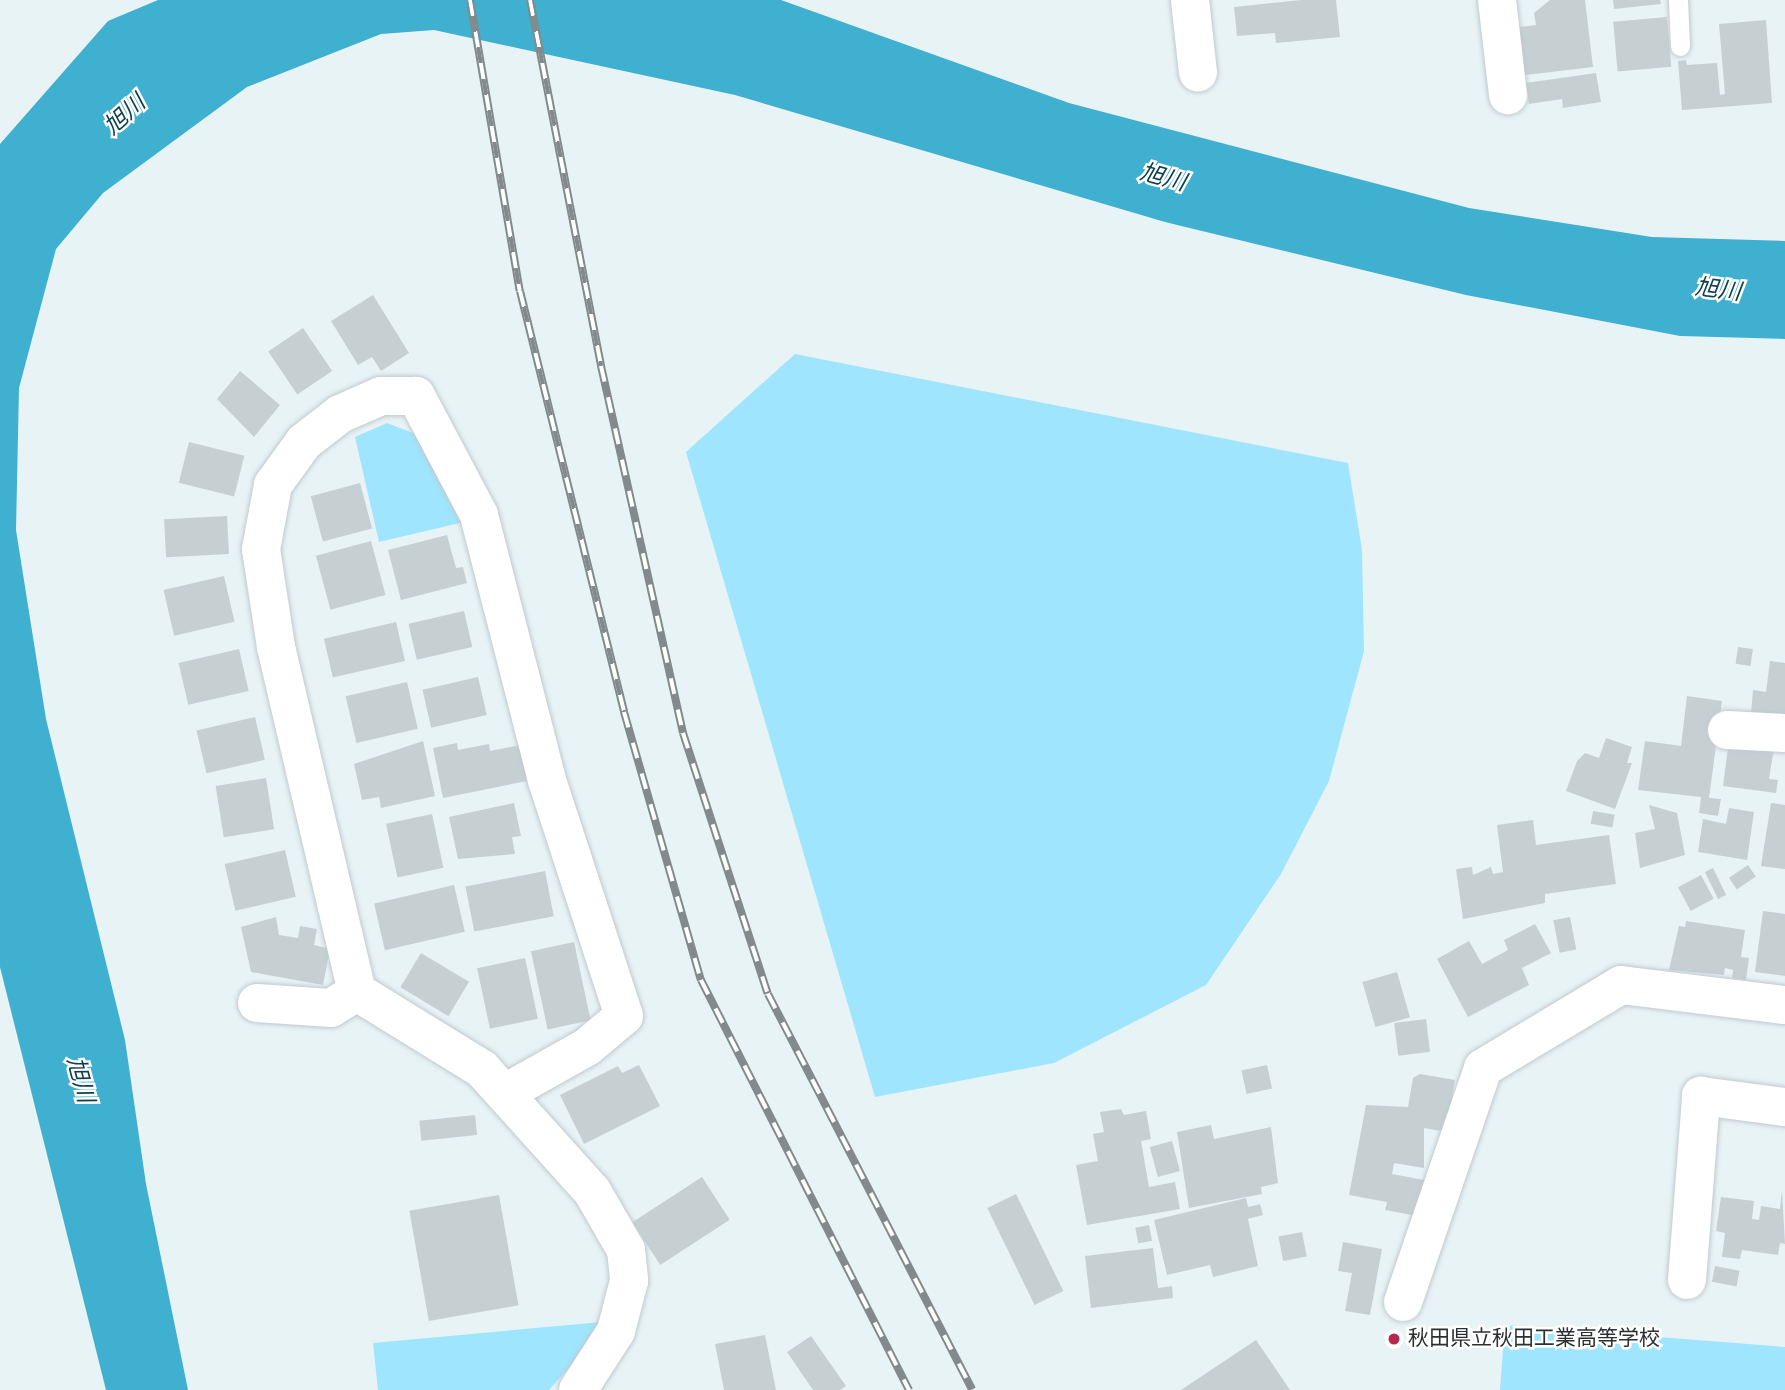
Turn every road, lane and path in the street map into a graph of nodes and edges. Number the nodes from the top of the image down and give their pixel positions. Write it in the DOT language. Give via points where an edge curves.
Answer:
graph roads {
  1 [pos="1190,0"];
  2 [pos="1497,0"];
  3 [pos="1678,0"];
  4 [pos="1681,46"];
  5 [pos="1198,72"];
  6 [pos="1508,94"];
  7 [pos="1727,730"];
  8 [pos="1785,733"];
  9 [pos="358,992"];
  10 [pos="257,1003"];
  11 [pos="1785,1005"];
  12 [pos="505,1093"];
  13 [pos="1785,1107"];
  14 [pos="1687,1280"];
  15 [pos="1404,1302"];
  16 [pos="578,1390"];
  1 -- 5 [label="street"];
  2 -- 6 [label="street"];
  3 -- 4 [label="lane"];
  7 -- 8 [label="street"];
  9 -- 10 [label="street" via="331,1008"];
  9 -- 12 [label="street" via="482,1069"];
  9 -- 12 [label="street" via="276,647 261,549 273,485 304,442 340,414 381,396 416,396 479,515 547,780 624,1016 587,1047"];
  11 -- 15 [label="street" via="1621,985 1483,1068"];
  12 -- 16 [label="street" via="592,1191 626,1250 629,1281 616,1331"];
  13 -- 14 [label="street" via="1701,1096"];
}
